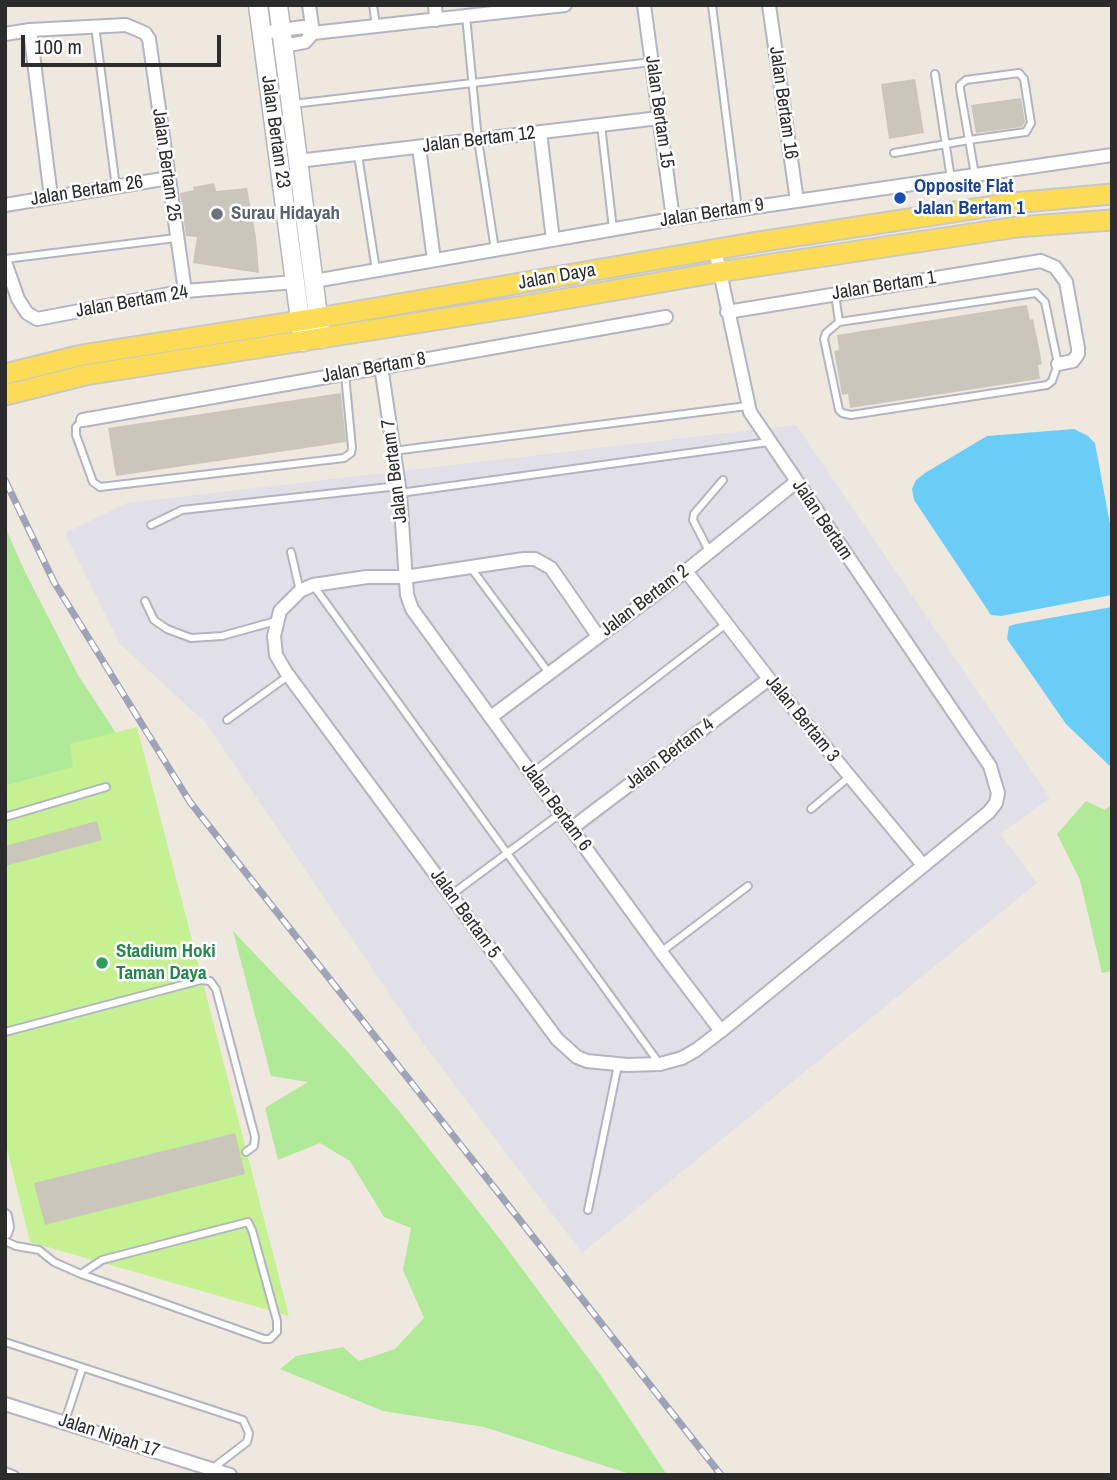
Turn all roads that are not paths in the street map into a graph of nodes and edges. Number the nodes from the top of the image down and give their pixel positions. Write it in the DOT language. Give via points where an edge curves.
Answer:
graph roads {
  1 [pos="258,5"];
  2 [pos="278,5"];
  3 [pos="309,5"];
  4 [pos="373,5"];
  5 [pos="435,5"];
  6 [pos="565,5"];
  7 [pos="644,5"];
  8 [pos="712,5"];
  9 [pos="769,5"];
  10 [pos="466,16"];
  11 [pos="436,20"];
  12 [pos="94,26"];
  13 [pos="376,26"];
  14 [pos="30,30"];
  15 [pos="262,33"];
  16 [pos="313,33"];
  17 [pos="5,34"];
  18 [pos="282,38"];
  19 [pos="652,62"];
  20 [pos="935,74"];
  21 [pos="473,82"];
  22 [pos="291,104"];
  23 [pos="659,118"];
  24 [pos="601,125"];
  25 [pos="540,132"];
  26 [pos="478,140"];
  27 [pos="969,140"];
  28 [pos="946,145"];
  29 [pos="419,147"];
  30 [pos="894,153"];
  31 [pos="358,154"];
  32 [pos="1112,155"];
  33 [pos="298,161"];
  34 [pos="975,175"];
  35 [pos="169,178"];
  36 [pos="951,179"];
  37 [pos="116,187"];
  38 [pos="1112,194"];
  39 [pos="51,197"];
  40 [pos="797,201"];
  41 [pos="5,205"];
  42 [pos="738,209"];
  43 [pos="673,219"];
  44 [pos="1112,220"];
  45 [pos="613,229"];
  46 [pos="176,238"];
  47 [pos="553,240"];
  48 [pos="715,249"];
  49 [pos="495,250"];
  50 [pos="434,260"];
  51 [pos="5,261"];
  52 [pos="376,270"];
  53 [pos="719,272"];
  54 [pos="314,281"];
  55 [pos="295,282"];
  56 [pos="185,291"];
  57 [pos="835,293"];
  58 [pos="727,312"];
  59 [pos="666,317"];
  60 [pos="309,320"];
  61 [pos="839,322"];
  62 [pos="312,340"];
  63 [pos="1058,364"];
  64 [pos="381,366"];
  65 [pos="345,373"];
  66 [pos="5,374"];
  67 [pos="5,395"];
  68 [pos="747,407"];
  69 [pos="83,420"];
  70 [pos="769,442"];
  71 [pos="393,451"];
  72 [pos="723,480"];
  73 [pos="796,482"];
  74 [pos="399,489"];
  75 [pos="151,526"];
  76 [pos="709,551"];
  77 [pos="291,552"];
  78 [pos="471,568"];
  79 [pos="685,571"];
  80 [pos="405,577"];
  81 [pos="313,585"];
  82 [pos="300,591"];
  83 [pos="145,601"];
  84 [pos="276,621"];
  85 [pos="726,624"];
  86 [pos="598,636"];
  87 [pos="550,673"];
  88 [pos="288,676"];
  89 [pos="769,679"];
  90 [pos="491,717"];
  91 [pos="227,720"];
  92 [pos="990,766"];
  93 [pos="532,773"];
  94 [pos="849,777"];
  95 [pos="106,787"];
  96 [pos="811,809"];
  97 [pos="561,813"];
  98 [pos="5,817"];
  99 [pos="572,828"];
  100 [pos="508,852"];
  101 [pos="923,865"];
  102 [pos="748,886"];
  103 [pos="451,895"];
  104 [pos="661,952"];
  105 [pos="721,1031"];
  106 [pos="5,1032"];
  107 [pos="660,1064"];
  108 [pos="618,1065"];
  109 [pos="246,1152"];
  110 [pos="588,1210"];
  111 [pos="5,1216"];
  112 [pos="5,1233"];
  113 [pos="5,1241"];
  114 [pos="81,1274"];
  115 [pos="5,1342"];
  116 [pos="82,1369"];
  117 [pos="5,1404"];
  118 [pos="65,1421"];
  119 [pos="5,1471"];
  120 [pos="208,1472"];
  121 [pos="15,1475"];
  122 [pos="230,1475"];
  1 -- 15 [label="street, Jalan Bertam 23"];
  2 -- 18 [label="street, Jalan Bertam 23"];
  3 -- 16 [label="street"];
  4 -- 13 [label="lane"];
  5 -- 11 [label="street"];
  6 -- 10 [label="street"];
  7 -- 19 [label="street, Jalan Bertam 15"];
  8 -- 42 [label="lane"];
  9 -- 40 [label="street, Jalan Bertam 16"];
  10 -- 11 [label="street"];
  10 -- 21 [label="lane"];
  11 -- 13 [label="street"];
  12 -- 14 [label="street"];
  12 -- 35 [label="street, Jalan Bertam 25" via="126,25 149,38"];
  12 -- 37 [label="lane"];
  13 -- 16 [label="street"];
  14 -- 17 [label="street"];
  14 -- 39 [label="street"];
  15 -- 18 [label="street"];
  15 -- 55 [label="street, Jalan Bertam 23"];
  16 -- 18 [label="street" via="303,27"];
  18 -- 22 [label="street, Jalan Bertam 23"];
  19 -- 21 [label="lane"];
  19 -- 23 [label="street, Jalan Bertam 15"];
  20 -- 28 [label="lane"];
  21 -- 22 [label="lane"];
  21 -- 26 [label="lane"];
  22 -- 33 [label="street, Jalan Bertam 23"];
  23 -- 24 [label="street, Jalan Bertam 12"];
  23 -- 43 [label="street, Jalan Bertam 15"];
  24 -- 25 [label="street, Jalan Bertam 12"];
  24 -- 45 [label="lane"];
  25 -- 26 [label="street, Jalan Bertam 12"];
  25 -- 47 [label="street"];
  26 -- 29 [label="street, Jalan Bertam 12"];
  26 -- 49 [label="lane"];
  27 -- 27 [label="lane" via="1029,129 1023,75 1015,72 962,82"];
  27 -- 28 [label="lane"];
  27 -- 34 [label="lane"];
  28 -- 30 [label="lane"];
  28 -- 36 [label="lane"];
  29 -- 31 [label="street, Jalan Bertam 12"];
  29 -- 50 [label="street"];
  31 -- 33 [label="street, Jalan Bertam 12"];
  31 -- 52 [label="lane"];
  32 -- 34 [label="street, Jalan Bertam 9"];
  33 -- 54 [label="street, Jalan Bertam 23"];
  34 -- 36 [label="street, Jalan Bertam 9"];
  35 -- 37 [label="street, Jalan Bertam 26"];
  35 -- 46 [label="street, Jalan Bertam 25"];
  36 -- 40 [label="street, Jalan Bertam 9"];
  37 -- 39 [label="street, Jalan Bertam 26"];
  38 -- 48 [label="main road, Jalan Daya" via="1012,203"];
  39 -- 41 [label="street, Jalan Bertam 26"];
  40 -- 42 [label="street, Jalan Bertam 9"];
  42 -- 43 [label="street, Jalan Bertam 9"];
  43 -- 45 [label="street, Jalan Bertam 9"];
  44 -- 53 [label="main road, Jalan Daya" via="1017,227"];
  45 -- 47 [label="street, Jalan Bertam 9"];
  46 -- 51 [label="lane"];
  46 -- 56 [label="street, Jalan Bertam 25"];
  47 -- 49 [label="street, Jalan Bertam 9"];
  48 -- 53 [label="street, Jalan Bertam"];
  48 -- 60 [label="main road, Jalan Daya"];
  49 -- 50 [label="street, Jalan Bertam 9"];
  50 -- 52 [label="street, Jalan Bertam 9"];
  51 -- 56 [label="street, Jalan Bertam 24" via="23,307 37,319"];
  52 -- 54 [label="street, Jalan Bertam 9"];
  53 -- 58 [label="street, Jalan Bertam"];
  53 -- 62 [label="main road, Jalan Daya"];
  54 -- 60 [label="street, Jalan Bertam 23"];
  55 -- 56 [label="street, Jalan Bertam 24"];
  55 -- 60 [label="street, Jalan Bertam 23"];
  57 -- 58 [label="street, Jalan Bertam 1"];
  57 -- 61 [label="lane"];
  57 -- 63 [label="street, Jalan Bertam 1" via="1041,261 1055,267 1066,282 1078,348 1073,361"];
  58 -- 68 [label="street, Jalan Bertam"];
  59 -- 64 [label="street, Jalan Bertam 8"];
  60 -- 62 [label="street, Jalan Bertam 23"];
  60 -- 66 [label="main road, Jalan Daya" via="82,355"];
  61 -- 63 [label="lane" via="1036,293 1045,302"];
  61 -- 63 [label="lane" via="826,333 824,342 837,406 846,415 1044,386 1052,381"];
  62 -- 67 [label="main road, Jalan Daya" via="85,375"];
  64 -- 65 [label="street, Jalan Bertam 8"];
  64 -- 71 [label="street, Jalan Bertam 7"];
  65 -- 69 [label="street, Jalan Bertam 8"];
  65 -- 69 [label="lane" via="352,448 344,458 100,486 93,482 76,435 75,427"];
  68 -- 70 [label="street, Jalan Bertam"];
  68 -- 71 [label="lane"];
  70 -- 73 [label="street, Jalan Bertam"];
  70 -- 74 [label="lane"];
  71 -- 74 [label="street, Jalan Bertam 7"];
  72 -- 76 [label="lane" via="694,514"];
  73 -- 76 [label="street, Jalan Bertam 2"];
  73 -- 92 [label="street, Jalan Bertam"];
  74 -- 75 [label="lane" via="181,510"];
  74 -- 80 [label="street, Jalan Bertam 7"];
  76 -- 79 [label="street, Jalan Bertam 2"];
  77 -- 82 [label="lane"];
  78 -- 80 [label="street"];
  78 -- 86 [label="street" via="524,559 543,562"];
  78 -- 87 [label="lane"];
  79 -- 85 [label="street, Jalan Bertam 3"];
  79 -- 86 [label="street, Jalan Bertam 2"];
  80 -- 81 [label="street"];
  80 -- 90 [label="street, Jalan Bertam 6" via="407,595 420,624"];
  81 -- 82 [label="street"];
  81 -- 100 [label="lane"];
  82 -- 84 [label="street"];
  83 -- 84 [label="lane" via="154,620 191,638 222,636"];
  84 -- 88 [label="street, Jalan Bertam 5" via="276,655"];
  85 -- 89 [label="street, Jalan Bertam 3"];
  85 -- 93 [label="lane"];
  86 -- 87 [label="street, Jalan Bertam 2"];
  87 -- 90 [label="street, Jalan Bertam 2"];
  88 -- 91 [label="lane"];
  88 -- 103 [label="street, Jalan Bertam 5"];
  89 -- 94 [label="street, Jalan Bertam 3"];
  89 -- 99 [label="street, Jalan Bertam 4"];
  90 -- 93 [label="street, Jalan Bertam 6"];
  92 -- 101 [label="street, Jalan Bertam 5" via="999,793 996,803"];
  93 -- 97 [label="street, Jalan Bertam 6"];
  94 -- 96 [label="lane"];
  94 -- 101 [label="street, Jalan Bertam 3"];
  95 -- 98 [label="lane"];
  97 -- 99 [label="street, Jalan Bertam 6"];
  97 -- 100 [label="lane"];
  99 -- 104 [label="street, Jalan Bertam 6"];
  100 -- 103 [label="lane"];
  100 -- 107 [label="lane"];
  101 -- 105 [label="street, Jalan Bertam 5"];
  102 -- 104 [label="lane"];
  103 -- 108 [label="street, Jalan Bertam 5" via="567,1049 587,1061"];
  104 -- 105 [label="street, Jalan Bertam 6"];
  105 -- 107 [label="street, Jalan Bertam 5" via="682,1058"];
  106 -- 109 [label="lane" via="210,981 216,989 255,1137 254,1146"];
  107 -- 108 [label="street, Jalan Bertam 5"];
  108 -- 110 [label="lane"];
  111 -- 112 [label="street"];
  113 -- 114 [label="lane" via="39,1250"];
  114 -- 114 [label="lane" via="102,1260 245,1221 251,1226 277,1332 264,1339"];
  115 -- 116 [label="lane"];
  116 -- 118 [label="lane"];
  116 -- 120 [label="lane" via="243,1420 249,1433 247,1442"];
  117 -- 118 [label="street, Jalan Nipah 17"];
  118 -- 120 [label="street, Jalan Nipah 17"];
  119 -- 121 [label="lane"];
  120 -- 122 [label="street, Jalan Nipah 17"];
}
